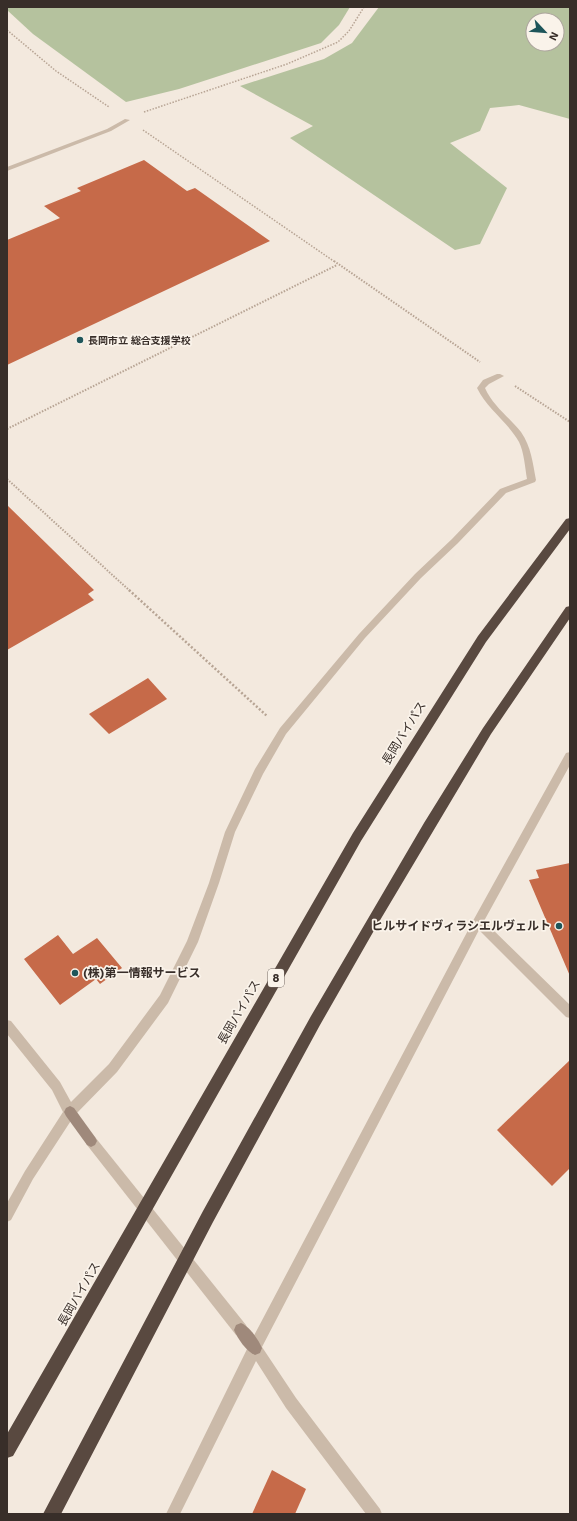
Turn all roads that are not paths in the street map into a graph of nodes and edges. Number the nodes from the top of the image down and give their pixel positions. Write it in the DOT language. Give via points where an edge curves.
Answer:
graph roads {
  1 [pos="127,120"];
  2 [pos="7,168"];
  3 [pos="500,376"];
  4 [pos="570,522"];
  5 [pos="570,610"];
  6 [pos="570,756"];
  7 [pos="478,922"];
  8 [pos="570,1013"];
  9 [pos="7,1025"];
  10 [pos="70,1112"];
  11 [pos="7,1216"];
  12 [pos="255,1348"];
  13 [pos="7,1450"];
  14 [pos="52,1514"];
  15 [pos="173,1514"];
  16 [pos="375,1514"];
  1 -- 2 [label="street" via="109,130"];
  3 -- 10 [label="street" via="486,382 481,388 486,399 524,444 532,480 503,491 418,576 362,636 283,731 259,772 230,832 192,942 164,999 113,1068"];
  4 -- 13 [label="highway, 長岡バイパス / 8" via="482,639 357,837"];
  5 -- 14 [label="highway" via="489,729 332,989 136,1352"];
  6 -- 7 [label="street"];
  7 -- 8 [label="street"];
  7 -- 12 [label="street"];
  9 -- 10 [label="street" via="56,1086"];
  10 -- 11 [label="street" via="29,1175"];
  10 -- 12 [label="street"];
  12 -- 15 [label="street"];
  12 -- 16 [label="street" via="291,1403"];
}
